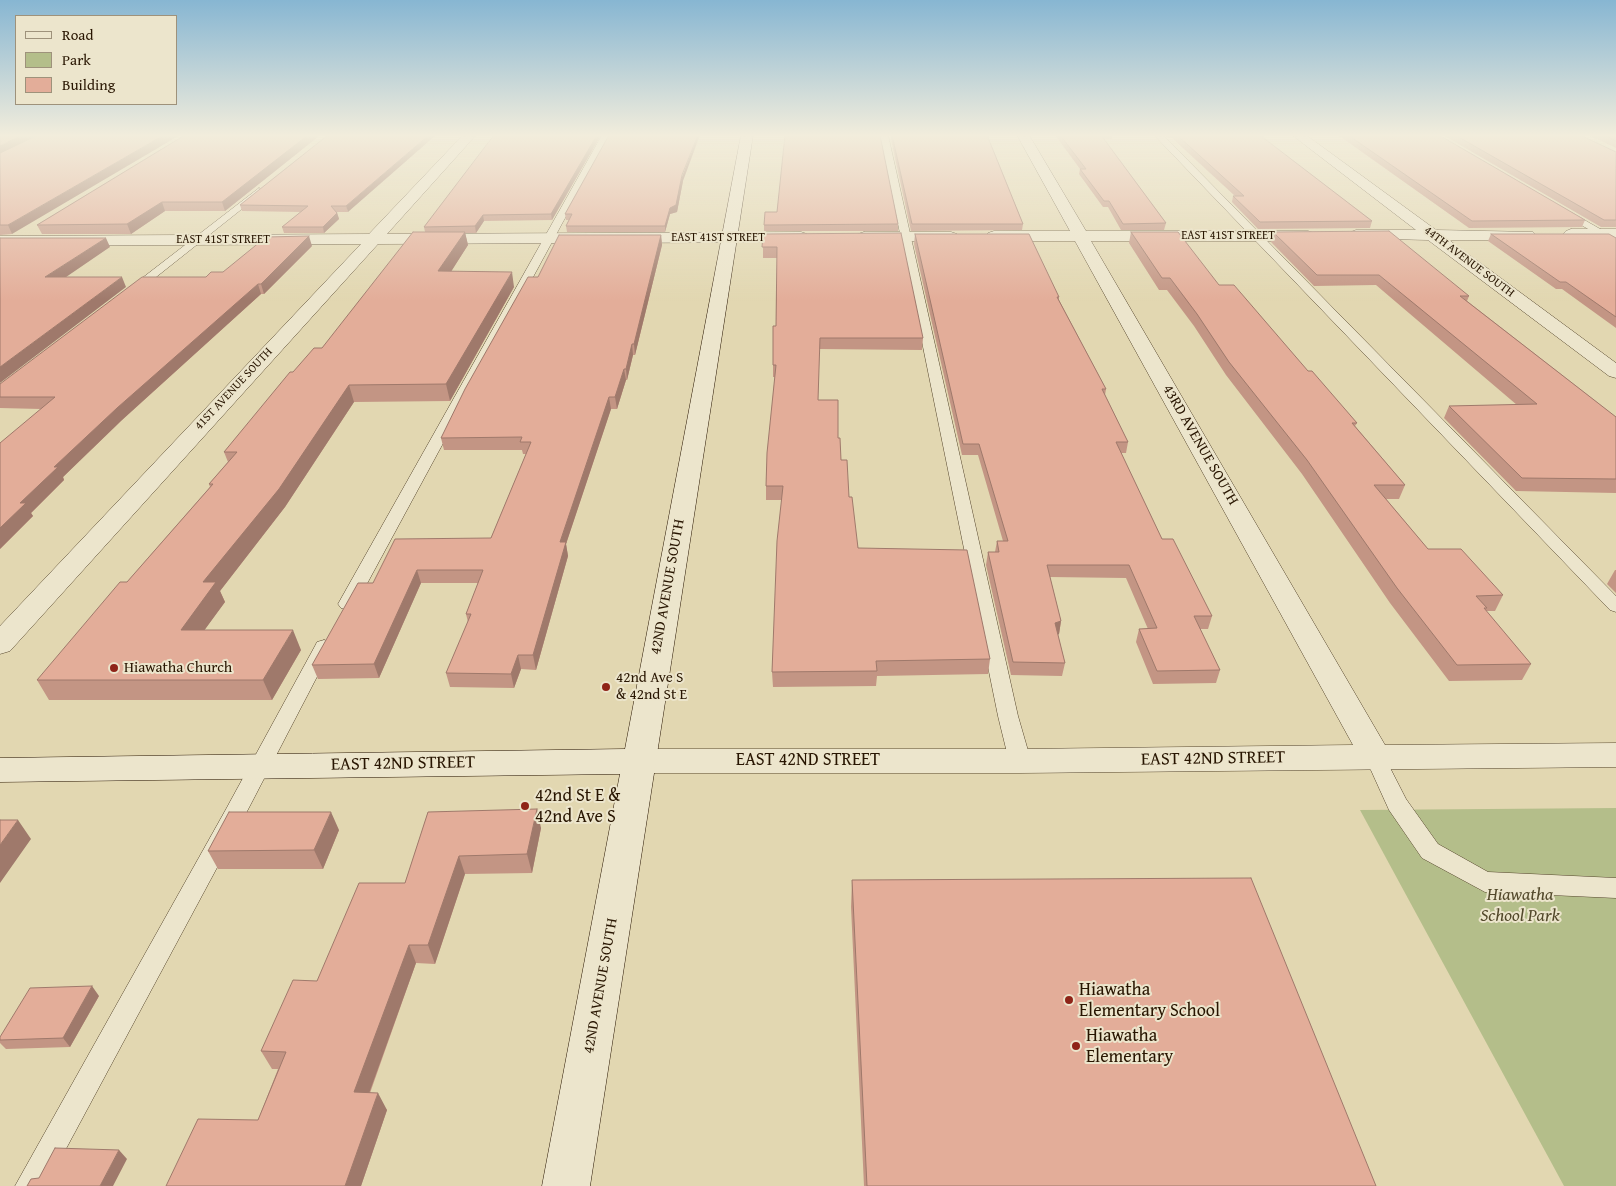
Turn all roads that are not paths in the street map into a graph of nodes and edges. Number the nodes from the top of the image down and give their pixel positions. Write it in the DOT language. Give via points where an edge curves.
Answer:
graph roads {
  1 [pos="260,190"];
  2 [pos="418,190"];
  3 [pos="575,190"];
  4 [pos="737,190"];
  5 [pos="896,190"];
  6 [pos="1055,190"];
  7 [pos="1213,190"];
  8 [pos="1372,190"];
  9 [pos="1560,210"];
  10 [pos="37,228"];
  11 [pos="1432,235"];
  12 [pos="982,236"];
  13 [pos="1082,236"];
  14 [pos="1258,236"];
  15 [pos="1323,236"];
  16 [pos="1342,236"];
  17 [pos="816,237"];
  18 [pos="846,237"];
  19 [pos="906,237"];
  20 [pos="963,237"];
  21 [pos="1611,237"];
  22 [pos="548,238"];
  23 [pos="729,238"];
  24 [pos="372,239"];
  25 [pos="198,240"];
  26 [pos="8,241"];
  27 [pos="0,250"];
  28 [pos="123,297"];
  29 [pos="1616,372"];
  30 [pos="1616,606"];
  31 [pos="0,644"];
  32 [pos="1616,755"];
  33 [pos="1375,757"];
  34 [pos="638,761"];
  35 [pos="1020,761"];
  36 [pos="260,766"];
  37 [pos="0,770"];
  38 [pos="1616,888"];
  39 [pos="30,1186"];
  40 [pos="566,1186"];
  1 -- 25 [label="lane"];
  2 -- 24 [label="street, 41ST AVENUE SOUTH"];
  3 -- 22 [label="lane"];
  4 -- 23 [label="street, 42ND AVENUE SOUTH"];
  5 -- 19 [label="lane"];
  6 -- 13 [label="street, 43RD AVENUE SOUTH"];
  7 -- 14 [label="lane"];
  8 -- 11 [label="street, 44TH AVENUE SOUTH"];
  9 -- 21 [label="lane"];
  10 -- 26 [label="street"];
  11 -- 16 [label="street"];
  11 -- 21 [label="street"];
  11 -- 29 [label="street, 44TH AVENUE SOUTH"];
  12 -- 13 [label="street, EAST 41ST STREET"];
  13 -- 14 [label="street, EAST 41ST STREET"];
  13 -- 33 [label="street, 43RD AVENUE SOUTH"];
  14 -- 15 [label="street, EAST 41ST STREET"];
  14 -- 30 [label="lane"];
  17 -- 23 [label="street, EAST 41ST STREET"];
  18 -- 19 [label="street"];
  19 -- 20 [label="street"];
  19 -- 35 [label="lane"];
  22 -- 23 [label="street, EAST 41ST STREET"];
  22 -- 24 [label="street, EAST 41ST STREET"];
  22 -- 36 [label="lane"];
  23 -- 34 [label="street, 42ND AVENUE SOUTH"];
  24 -- 25 [label="street, EAST 41ST STREET"];
  24 -- 31 [label="street, 41ST AVENUE SOUTH"];
  25 -- 26 [label="street, EAST 41ST STREET"];
  25 -- 28 [label="lane"];
  26 -- 27 [label="street"];
  32 -- 33 [label="street, EAST 42ND STREET"];
  33 -- 35 [label="street, EAST 42ND STREET"];
  33 -- 38 [label="lane" via="1397,804 1430,851 1485,882"];
  34 -- 35 [label="street, EAST 42ND STREET"];
  34 -- 36 [label="street, EAST 42ND STREET"];
  34 -- 40 [label="street, 42ND AVENUE SOUTH"];
  36 -- 37 [label="street, EAST 42ND STREET"];
  36 -- 39 [label="lane"];
}
